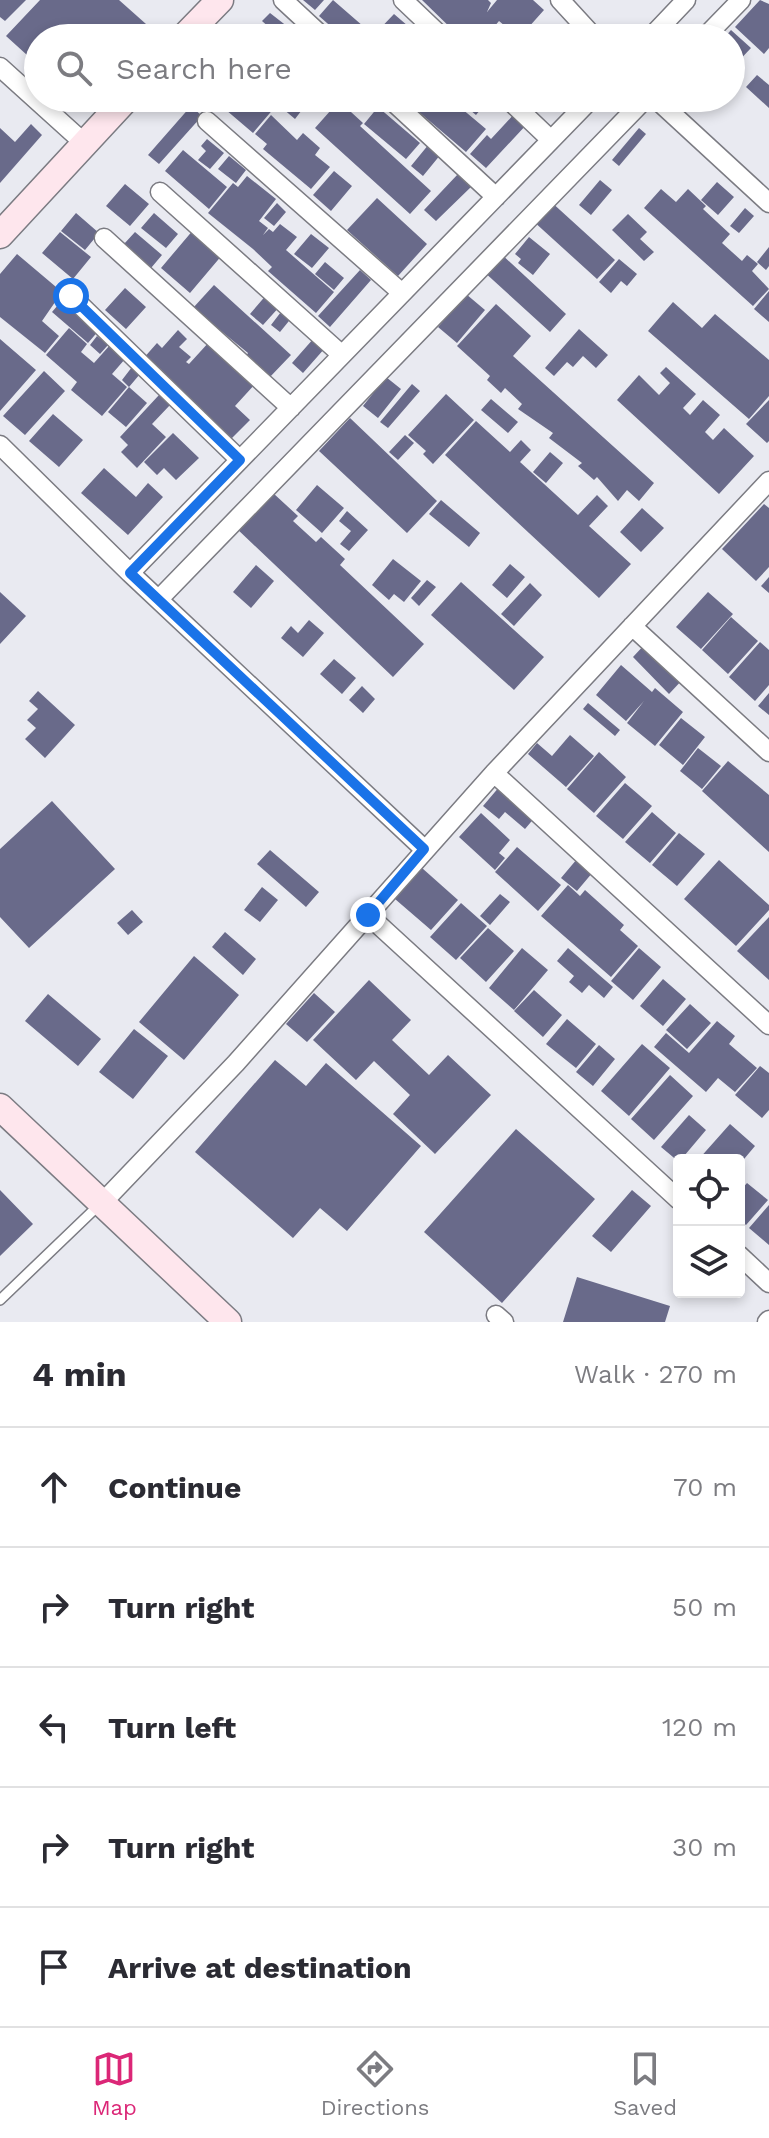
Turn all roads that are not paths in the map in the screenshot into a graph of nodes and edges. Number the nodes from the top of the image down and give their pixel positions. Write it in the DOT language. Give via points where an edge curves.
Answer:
graph roads {
  1 [pos="220,0"];
  2 [pos="283,0"];
  3 [pos="403,0"];
  4 [pos="560,0"];
  5 [pos="686,0"];
  6 [pos="741,0"];
  7 [pos="197,24"];
  8 [pos="309,24"];
  9 [pos="428,24"];
  10 [pos="582,24"];
  11 [pos="663,24"];
  12 [pos="718,24"];
  13 [pos="0,67"];
  14 [pos="24,89"];
  15 [pos="50,112"];
  16 [pos="114,112"];
  17 [pos="404,112"];
  18 [pos="522,112"];
  19 [pos="578,112"];
  20 [pos="632,112"];
  21 [pos="670,112"];
  22 [pos="207,121"];
  23 [pos="551,140"];
  24 [pos="84,143"];
  25 [pos="160,192"];
  26 [pos="496,197"];
  27 [pos="769,203"];
  28 [pos="0,235"];
  29 [pos="104,238"];
  30 [pos="402,293"];
  31 [pos="71,296"];
  32 [pos="342,355"];
  33 [pos="291,408"];
  34 [pos="0,445"];
  35 [pos="240,460"];
  36 [pos="766,489"];
  37 [pos="130,573"];
  38 [pos="159,599"];
  39 [pos="632,626"];
  40 [pos="769,752"];
  41 [pos="494,773"];
  42 [pos="424,849"];
  43 [pos="368,915"];
  44 [pos="769,1025"];
  45 [pos="0,1107"];
  46 [pos="673,1195"];
  47 [pos="103,1202"];
  48 [pos="745,1261"];
  49 [pos="769,1283"];
  50 [pos="0,1300"];
  51 [pos="228,1322"];
  1 -- 7 [label="main road"];
  2 -- 8 [label="street"];
  3 -- 9 [label="street"];
  4 -- 10 [label="street"];
  5 -- 11 [label="street"];
  6 -- 12 [label="street"];
  13 -- 14 [label="street"];
  15 -- 24 [label="street"];
  16 -- 24 [label="main road"];
  17 -- 26 [label="street"];
  18 -- 23 [label="street"];
  19 -- 23 [label="street"];
  20 -- 38 [label="street"];
  21 -- 27 [label="street"];
  22 -- 30 [label="street"];
  23 -- 26 [label="street"];
  24 -- 28 [label="main road"];
  25 -- 32 [label="street"];
  26 -- 30 [label="street"];
  29 -- 33 [label="street"];
  30 -- 32 [label="street"];
  31 -- 35 [label="street"];
  32 -- 33 [label="street"];
  33 -- 35 [label="street"];
  34 -- 37 [label="street"];
  35 -- 37 [label="street"];
  36 -- 39 [label="street"];
  37 -- 38 [label="street"];
  38 -- 42 [label="street"];
  39 -- 40 [label="street"];
  39 -- 41 [label="street"];
  41 -- 42 [label="street"];
  41 -- 44 [label="street"];
  42 -- 43 [label="street"];
  43 -- 46 [label="street"];
  43 -- 47 [label="street"];
  45 -- 47 [label="main road"];
  47 -- 50 [label="lane"];
  47 -- 51 [label="main road"];
  48 -- 49 [label="street"];
}
